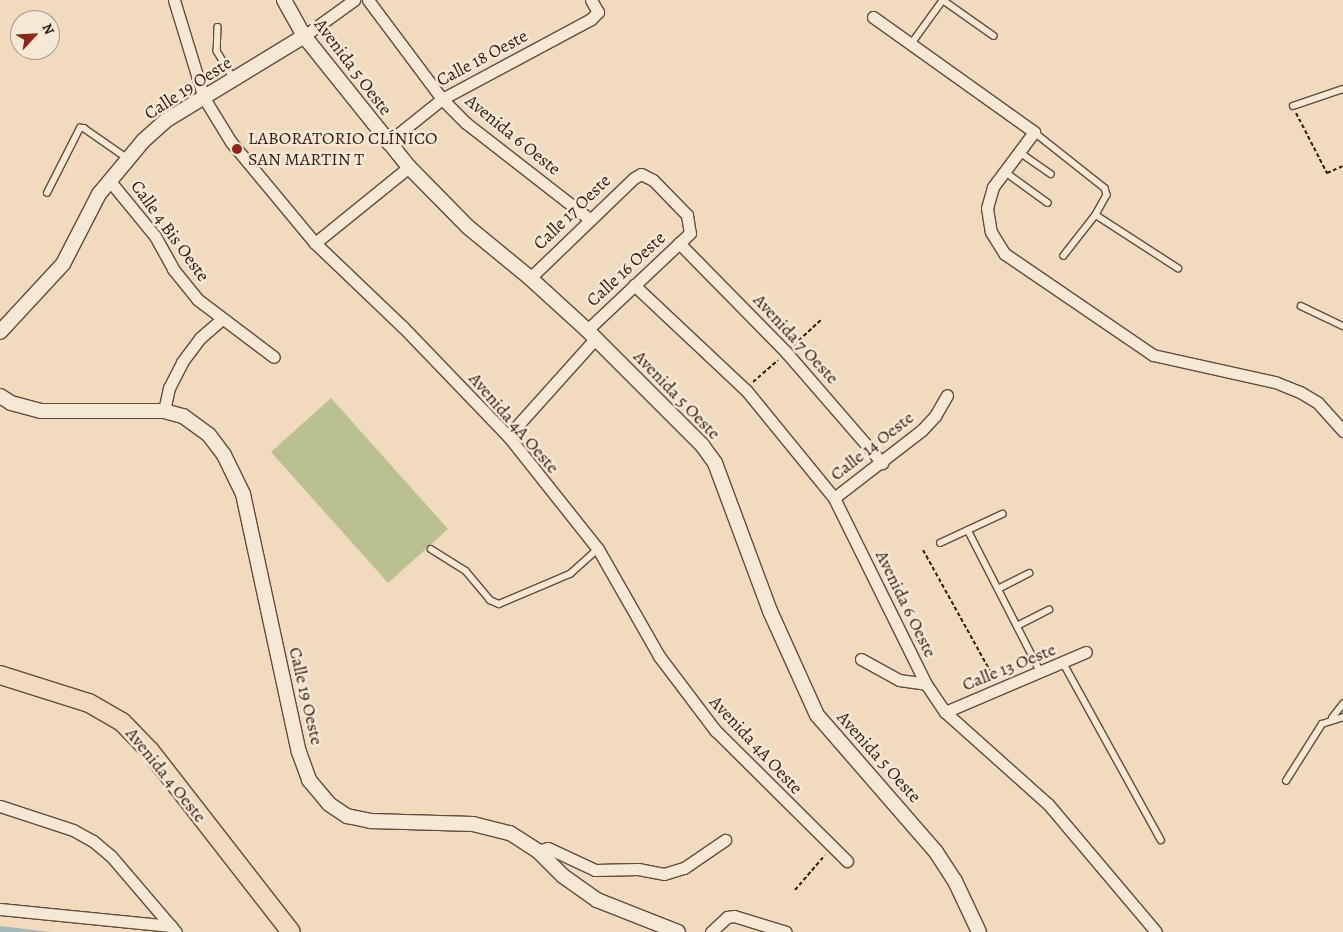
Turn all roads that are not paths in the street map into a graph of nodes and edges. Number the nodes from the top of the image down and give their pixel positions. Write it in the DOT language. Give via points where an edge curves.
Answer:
graph roads {
  1 [pos="174,0"];
  2 [pos="284,0"];
  3 [pos="354,0"];
  4 [pos="368,0"];
  5 [pos="591,0"];
  6 [pos="943,0"];
  7 [pos="873,17"];
  8 [pos="218,27"];
  9 [pos="304,36"];
  10 [pos="994,36"];
  11 [pos="911,44"];
  12 [pos="234,80"];
  13 [pos="1343,89"];
  14 [pos="204,98"];
  15 [pos="442,99"];
  16 [pos="1293,106"];
  17 [pos="1034,132"];
  18 [pos="387,143"];
  19 [pos="1018,151"];
  20 [pos="127,158"];
  21 [pos="409,167"];
  22 [pos="1004,171"];
  23 [pos="1051,174"];
  24 [pos="110,180"];
  25 [pos="47,193"];
  26 [pos="1048,203"];
  27 [pos="1096,215"];
  28 [pos="588,218"];
  29 [pos="690,232"];
  30 [pos="315,243"];
  31 [pos="679,243"];
  32 [pos="1064,256"];
  33 [pos="1178,268"];
  34 [pos="530,278"];
  35 [pos="634,285"];
  36 [pos="1301,306"];
  37 [pos="222,319"];
  38 [pos="1343,326"];
  39 [pos="0,332"];
  40 [pos="591,335"];
  41 [pos="274,357"];
  42 [pos="947,395"];
  43 [pos="0,396"];
  44 [pos="164,411"];
  45 [pos="1343,431"];
  46 [pos="508,436"];
  47 [pos="882,463"];
  48 [pos="834,498"];
  49 [pos="1002,514"];
  50 [pos="968,530"];
  51 [pos="940,543"];
  52 [pos="431,549"];
  53 [pos="598,549"];
  54 [pos="1029,573"];
  55 [pos="998,589"];
  56 [pos="1049,610"];
  57 [pos="1017,626"];
  58 [pos="1086,652"];
  59 [pos="861,659"];
  60 [pos="1064,664"];
  61 [pos="1041,673"];
  62 [pos="0,675"];
  63 [pos="926,684"];
  64 [pos="1343,704"];
  65 [pos="945,712"];
  66 [pos="1343,717"];
  67 [pos="1332,718"];
  68 [pos="1286,780"];
  69 [pos="0,806"];
  70 [pos="725,840"];
  71 [pos="1161,840"];
  72 [pos="538,851"];
  73 [pos="847,861"];
  74 [pos="0,909"];
  75 [pos="174,929"];
  76 [pos="291,932"];
  77 [pos="678,932"];
  78 [pos="711,932"];
  79 [pos="786,932"];
  80 [pos="980,932"];
  81 [pos="1156,932"];
  1 -- 14 [label="street, Avenida 4A Oeste"];
  2 -- 9 [label="street, Avenida 5 Oeste"];
  3 -- 9 [label="street, Calle 19 Oeste"];
  4 -- 15 [label="street, Avenida 6 Oeste"];
  5 -- 15 [label="street, Calle 18 Oeste" via="598,12 591,19"];
  6 -- 10 [label="lane"];
  6 -- 11 [label="lane"];
  7 -- 11 [label="street"];
  8 -- 12 [label="lane" via="217,51"];
  9 -- 12 [label="street, Calle 19 Oeste"];
  9 -- 18 [label="street, Avenida 5 Oeste"];
  11 -- 17 [label="street"];
  12 -- 14 [label="street, Calle 19 Oeste"];
  13 -- 16 [label="lane"];
  14 -- 20 [label="street, Calle 19 Oeste" via="165,121"];
  14 -- 30 [label="street, Avenida 4A Oeste" via="231,142"];
  15 -- 18 [label="street, Calle 18 Oeste"];
  15 -- 28 [label="street, Avenida 6 Oeste" via="485,139"];
  17 -- 19 [label="street"];
  17 -- 27 [label="lane" via="1105,188 1107,195"];
  18 -- 21 [label="street, Avenida 5 Oeste"];
  19 -- 22 [label="street"];
  19 -- 23 [label="lane"];
  20 -- 24 [label="street, Calle 19 Oeste"];
  20 -- 25 [label="lane" via="80,128"];
  21 -- 30 [label="street"];
  21 -- 34 [label="street, Avenida 5 Oeste" via="468,228"];
  22 -- 26 [label="lane"];
  22 -- 45 [label="street" via="993,187 987,208 992,232 1005,254 1153,355 1275,382 1300,392 1318,403"];
  24 -- 37 [label="street, Calle 4 Bis Oeste" via="155,236 173,269 198,299"];
  24 -- 39 [label="street, Calle 19 Oeste" via="99,194 63,264"];
  27 -- 32 [label="lane"];
  27 -- 33 [label="lane"];
  28 -- 29 [label="street, Calle 17 Oeste" via="641,174 653,180 687,215"];
  28 -- 34 [label="street, Calle 17 Oeste"];
  29 -- 31 [label="street, Calle 16 Oeste"];
  30 -- 46 [label="street, Avenida 4A Oeste" via="402,326"];
  31 -- 35 [label="street, Calle 16 Oeste"];
  31 -- 47 [label="street, Avenida 7 Oeste" via="786,352"];
  34 -- 40 [label="street, Avenida 5 Oeste"];
  35 -- 40 [label="street, Calle 16 Oeste"];
  35 -- 48 [label="street, Avenida 6 Oeste" via="746,390"];
  36 -- 38 [label="lane"];
  37 -- 41 [label="street, Calle 4 Bis Oeste"];
  37 -- 44 [label="street" via="200,338 182,362 168,388"];
  40 -- 46 [label="street, Calle 16 Oeste"];
  40 -- 80 [label="street, Avenida 5 Oeste" via="696,439 715,463 770,611 817,715 936,852"];
  42 -- 47 [label="street, Calle 14 Oeste" via="922,430"];
  43 -- 44 [label="street, Calle 19 Oeste" via="20,406 41,411"];
  44 -- 72 [label="street, Calle 19 Oeste" via="183,416 209,435 224,455 242,494 294,730 304,767 316,790 347,816 390,822 484,826 510,833"];
  46 -- 53 [label="street, Avenida 4A Oeste"];
  47 -- 48 [label="street, Calle 14 Oeste"];
  48 -- 63 [label="street, Avenida 6 Oeste"];
  49 -- 50 [label="lane"];
  50 -- 51 [label="lane"];
  50 -- 55 [label="lane"];
  52 -- 53 [label="lane" via="466,571 490,600 499,604 570,574"];
  53 -- 73 [label="street, Avenida 4A Oeste" via="660,656 694,703 758,776"];
  54 -- 55 [label="lane"];
  55 -- 57 [label="lane"];
  56 -- 57 [label="lane"];
  57 -- 61 [label="lane"];
  58 -- 60 [label="street, Calle 13 Oeste"];
  59 -- 63 [label="street" via="899,680"];
  60 -- 61 [label="street, Calle 13 Oeste"];
  60 -- 71 [label="lane"];
  61 -- 65 [label="street, Calle 13 Oeste"];
  62 -- 76 [label="main road, Avenida 4 Oeste" via="89,703 122,722 150,750"];
  63 -- 65 [label="street, Avenida 6 Oeste"];
  64 -- 67 [label="lane"];
  65 -- 81 [label="street, Avenida 6 Oeste" via="1048,804"];
  66 -- 67 [label="lane"];
  67 -- 68 [label="lane" via="1322,724"];
  69 -- 75 [label="street" via="55,823 93,841 112,856"];
  70 -- 72 [label="street" via="684,868 664,874 595,870 548,848"];
  72 -- 77 [label="street, Calle 19 Oeste" via="563,876 597,900"];
  74 -- 75 [label="street"];
  78 -- 79 [label="street" via="727,917 734,916"];
}
